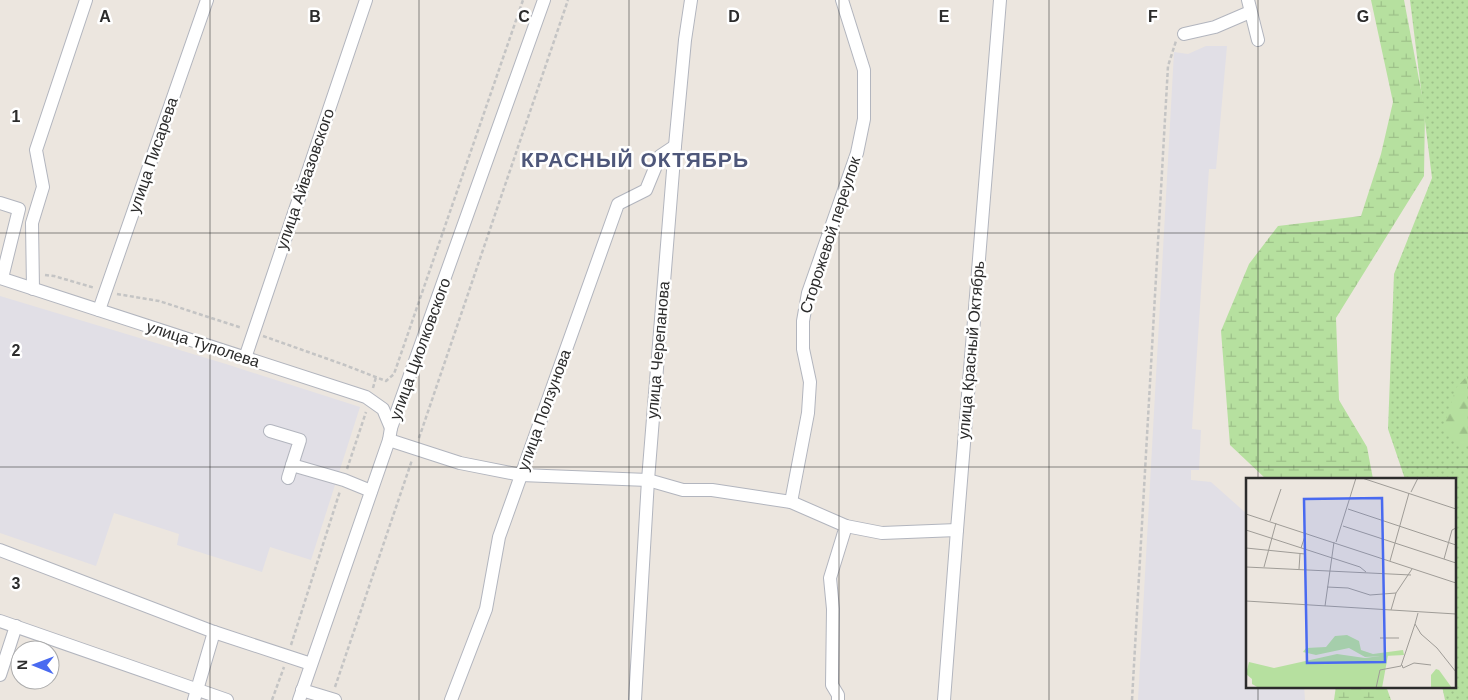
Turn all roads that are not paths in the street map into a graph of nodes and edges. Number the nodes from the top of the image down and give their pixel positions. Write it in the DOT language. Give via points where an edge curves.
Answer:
graph roads {
  1 [pos="86,0"];
  2 [pos="207,0"];
  3 [pos="366,0"];
  4 [pos="544,0"];
  5 [pos="691,0"];
  6 [pos="842,0"];
  7 [pos="1000,0"];
  8 [pos="1249,6"];
  9 [pos="1181,36"];
  10 [pos="1258,40"];
  11 [pos="675,146"];
  12 [pos="0,203"];
  13 [pos="1,278"];
  14 [pos="33,289"];
  15 [pos="100,310"];
  16 [pos="245,358"];
  17 [pos="270,431"];
  18 [pos="390,434"];
  19 [pos="292,465"];
  20 [pos="521,474"];
  21 [pos="288,478"];
  22 [pos="648,480"];
  23 [pos="371,491"];
  24 [pos="791,502"];
  25 [pos="846,526"];
  26 [pos="956,530"];
  27 [pos="0,550"];
  28 [pos="0,621"];
  29 [pos="16,626"];
  30 [pos="214,632"];
  31 [pos="311,664"];
  32 [pos="0,675"];
  33 [pos="196,695"];
  34 [pos="301,695"];
  35 [pos="333,699"];
  36 [pos="227,700"];
  37 [pos="451,700"];
  38 [pos="635,700"];
  39 [pos="838,700"];
  40 [pos="944,700"];
  1 -- 14 [label="street" via="36,150 43,187 32,223"];
  2 -- 15 [label="street, улица Писарева"];
  3 -- 16 [label="street, улица Айвазовского"];
  4 -- 18 [label="street, улица Циолковского"];
  5 -- 11 [label="street, улица Черепанова"];
  6 -- 24 [label="street, Сторожевой переулок" via="864,70 864,119 857,153 808,293 803,349 810,382 808,413"];
  7 -- 26 [label="street, улица Красный Октябрь"];
  8 -- 9 [label="street" via="1215,27"];
  8 -- 10 [label="street"];
  11 -- 20 [label="street, улица Ползунова" via="660,156 646,190 618,204"];
  11 -- 22 [label="street, улица Черепанова"];
  12 -- 13 [label="street" via="19,209"];
  13 -- 14 [label="street, улица Туполева"];
  14 -- 15 [label="street, улица Туполева"];
  15 -- 16 [label="street, улица Туполева"];
  16 -- 18 [label="street, улица Туполева" via="370,400 383,410"];
  17 -- 19 [label="street" via="300,440"];
  18 -- 20 [label="street" via="415,449 460,463"];
  18 -- 23 [label="street, улица Циолковского"];
  19 -- 21 [label="street"];
  19 -- 23 [label="street"];
  20 -- 22 [label="street"];
  20 -- 37 [label="street, улица Ползунова" via="499,537 486,609"];
  22 -- 24 [label="street" via="683,490 712,490"];
  22 -- 38 [label="street, улица Черепанова"];
  23 -- 31 [label="street, улица Циолковского"];
  24 -- 25 [label="street"];
  25 -- 26 [label="street" via="882,533"];
  25 -- 39 [label="street" via="830,578 832,685"];
  26 -- 40 [label="street, улица Красный Октябрь"];
  27 -- 30 [label="street"];
  28 -- 29 [label="street"];
  29 -- 32 [label="street"];
  29 -- 33 [label="street"];
  30 -- 31 [label="street"];
  30 -- 33 [label="street"];
  31 -- 34 [label="street, улица Циолковского"];
  33 -- 36 [label="street"];
  34 -- 35 [label="street"];
}
